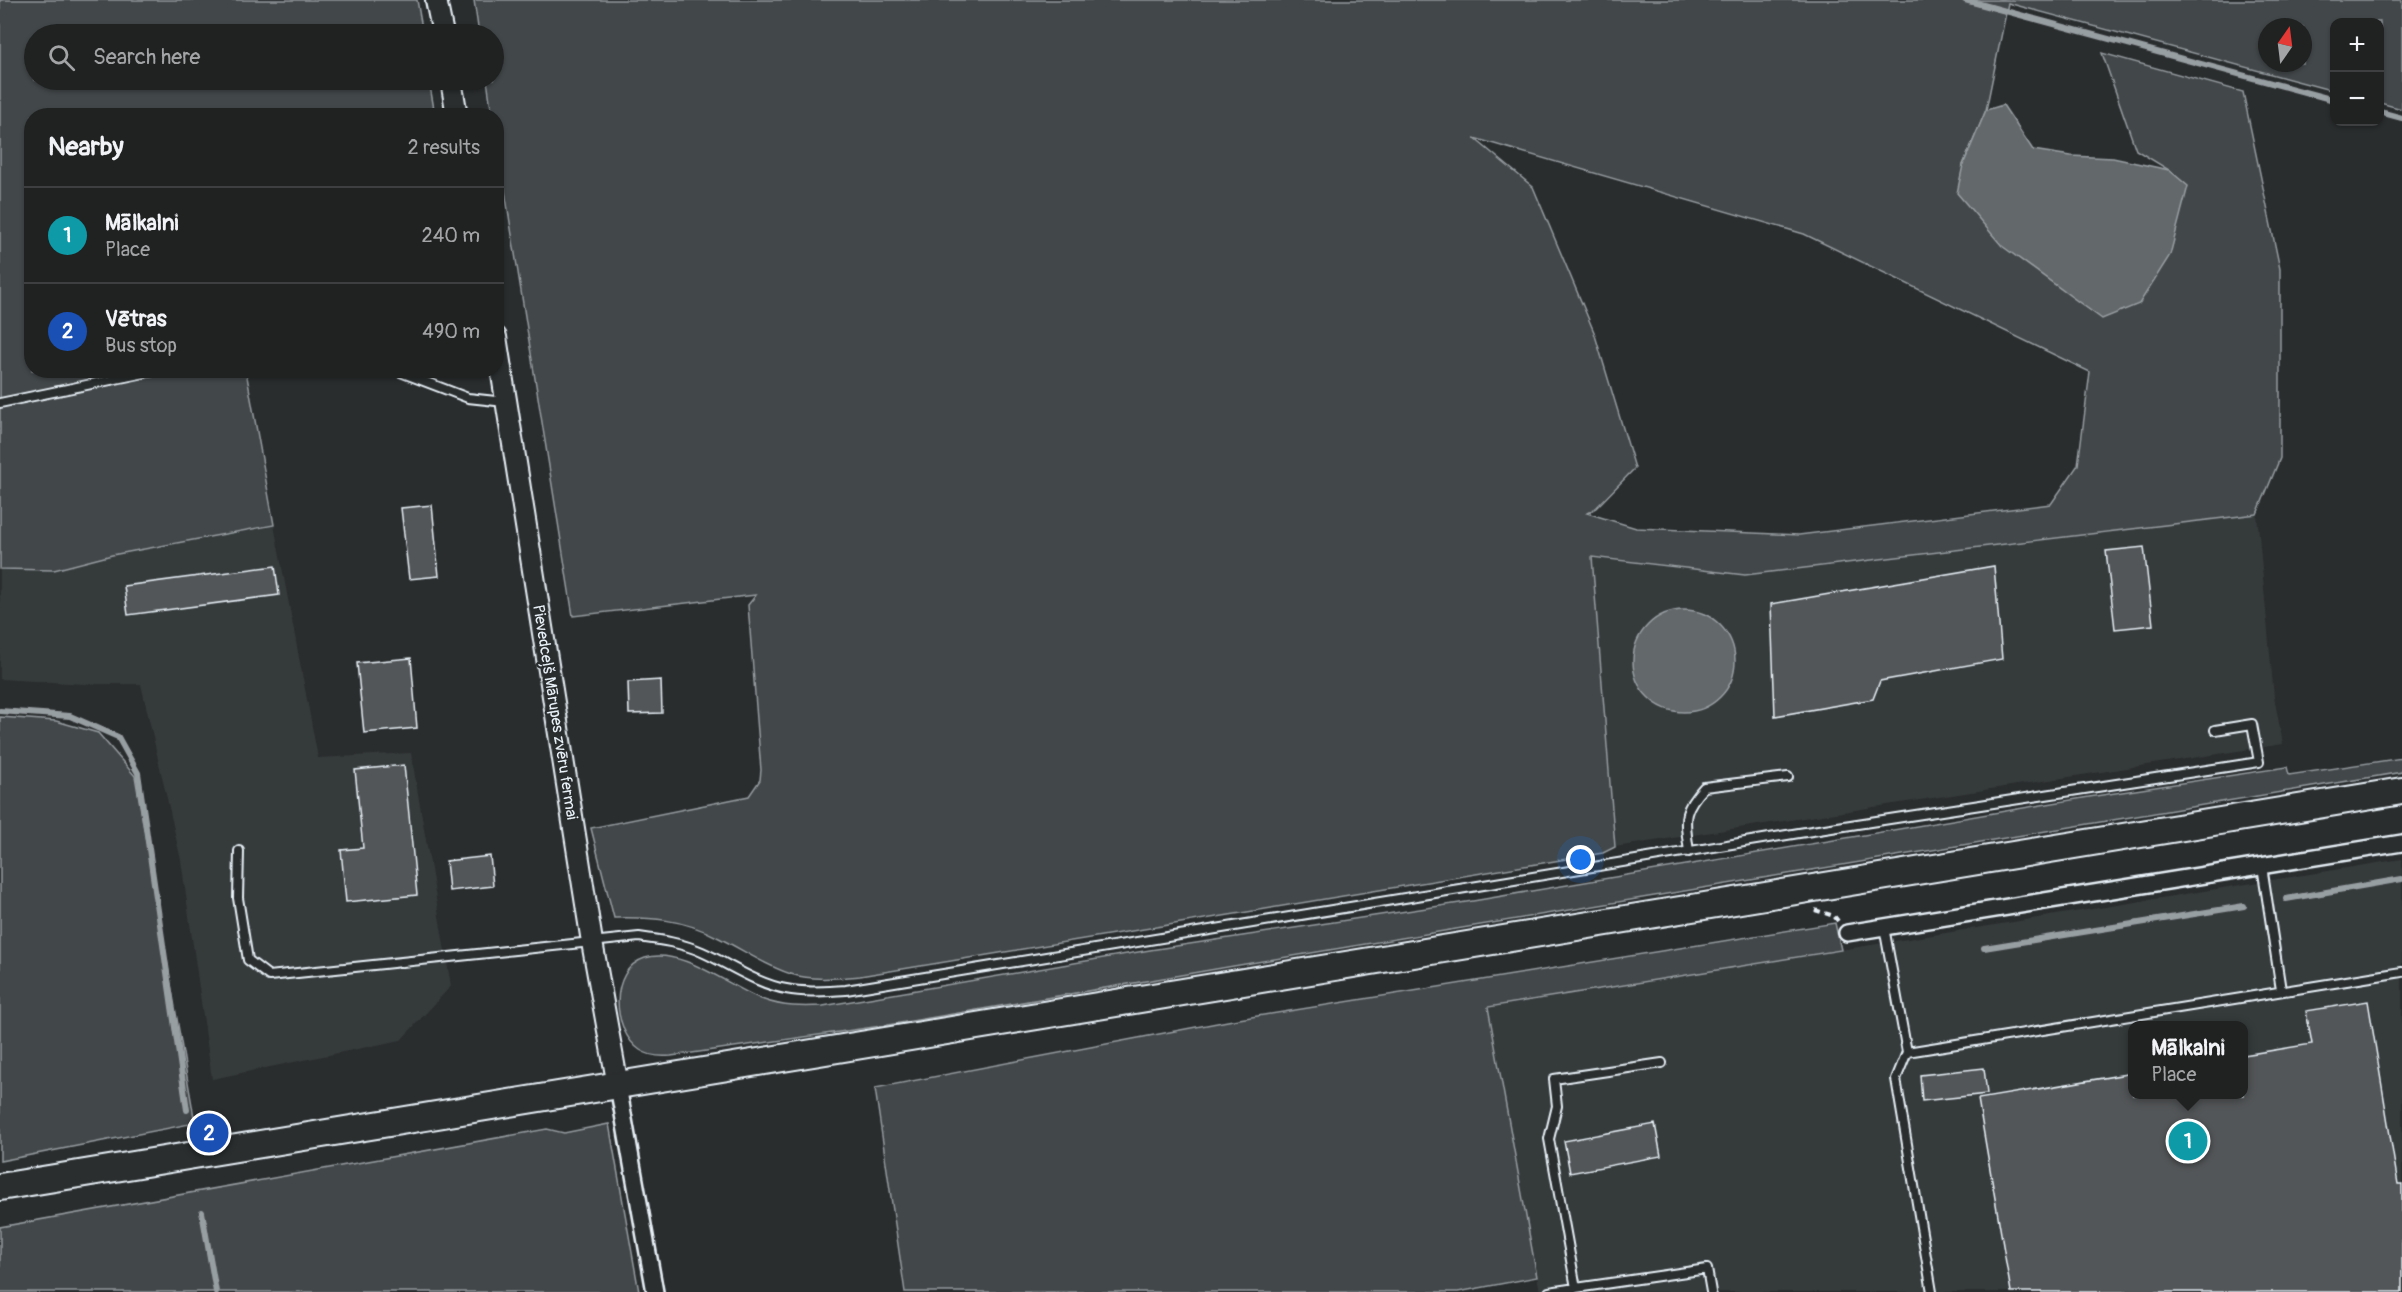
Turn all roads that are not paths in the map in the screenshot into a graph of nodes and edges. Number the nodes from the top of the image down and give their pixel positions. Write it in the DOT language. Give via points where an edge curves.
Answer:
graph roads {
  1 [pos="436,0"];
  2 [pos="440,24"];
  3 [pos="453,90"];
  4 [pos="456,108"];
  5 [pos="120,378"];
  6 [pos="416,378"];
  7 [pos="503,378"];
  8 [pos="0,403"];
  9 [pos="508,403"];
  10 [pos="2215,730"];
  11 [pos="1788,777"];
  12 [pos="2402,791"];
  13 [pos="2402,843"];
  14 [pos="239,850"];
  15 [pos="1689,852"];
  16 [pos="2262,866"];
  17 [pos="1884,927"];
  18 [pos="1847,933"];
  19 [pos="592,942"];
  20 [pos="2402,972"];
  21 [pos="2282,990"];
  22 [pos="1907,1052"];
  23 [pos="1662,1063"];
  24 [pos="618,1086"];
  25 [pos="0,1187"];
  26 [pos="1576,1288"];
  27 [pos="655,1292"];
  28 [pos="1549,1292"];
  29 [pos="1711,1292"];
  30 [pos="1932,1292"];
  1 -- 2 [label="street"];
  3 -- 4 [label="street"];
  5 -- 8 [label="lane"];
  6 -- 9 [label="lane" via="468,398"];
  7 -- 9 [label="street, Pievedceļš Mārupes zvēru fermai"];
  9 -- 19 [label="street, Pievedceļš Mārupes zvēru fermai"];
  10 -- 15 [label="lane" via="2252,724 2259,762"];
  11 -- 15 [label="lane" via="1704,787 1689,803"];
  12 -- 24 [label="main road"];
  13 -- 16 [label="street"];
  14 -- 19 [label="lane" via="238,898 248,960 269,976"];
  15 -- 19 [label="lane" via="846,990 784,989 671,942 639,937"];
  16 -- 17 [label="street"];
  16 -- 21 [label="lane"];
  17 -- 18 [label="street"];
  17 -- 22 [label="lane"];
  19 -- 24 [label="street, Pievedceļš Mārupes zvēru fermai"];
  20 -- 21 [label="lane"];
  21 -- 22 [label="lane"];
  22 -- 30 [label="lane" via="1896,1079"];
  23 -- 26 [label="lane" via="1554,1079 1557,1106 1549,1139"];
  24 -- 25 [label="main road"];
  24 -- 27 [label="street"];
  26 -- 28 [label="lane"];
  26 -- 29 [label="lane" via="1707,1269"];
}
